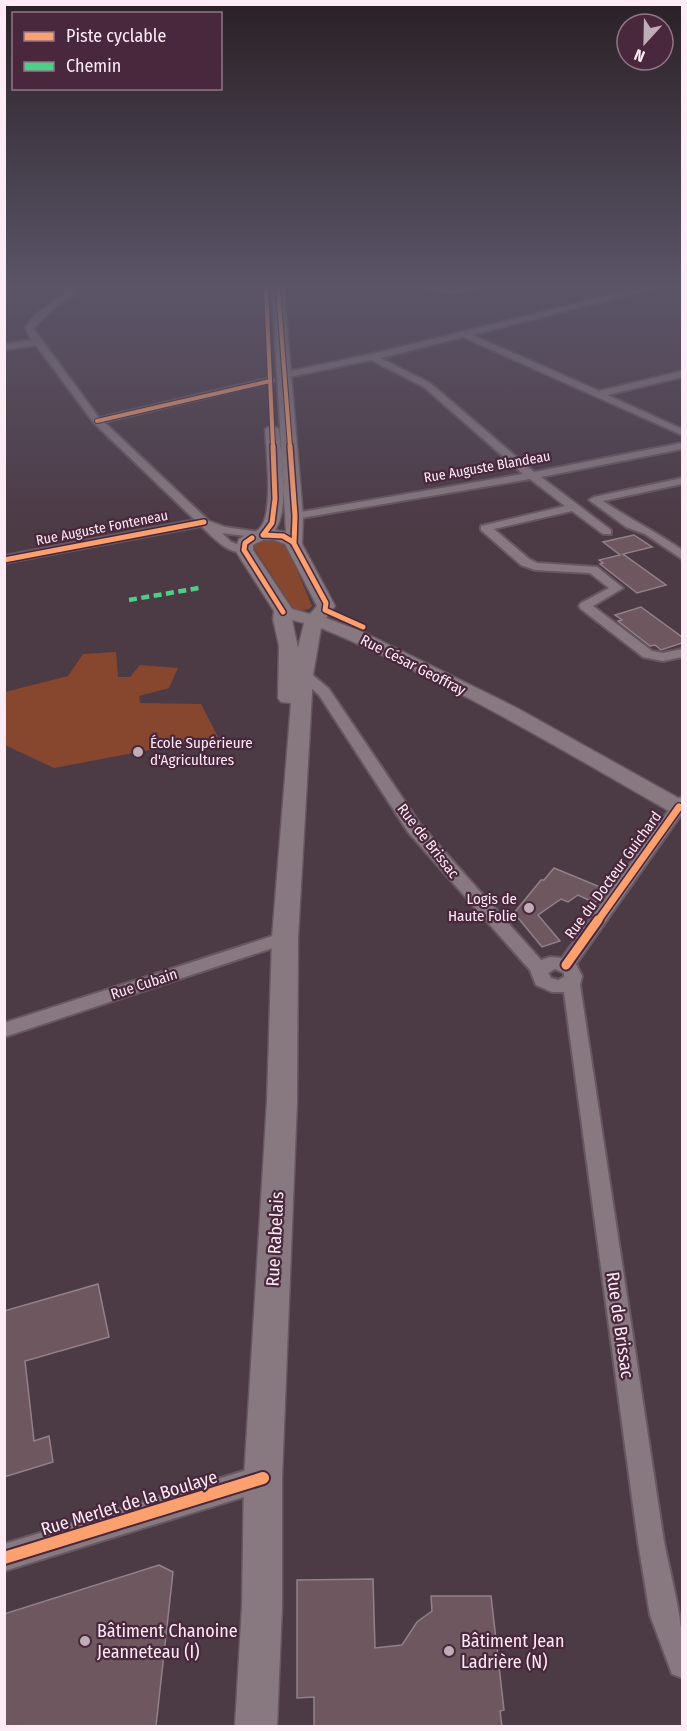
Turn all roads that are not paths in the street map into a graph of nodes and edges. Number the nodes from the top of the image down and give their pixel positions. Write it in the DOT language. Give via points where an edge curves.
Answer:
graph roads {
  1 [pos="60,370"];
  2 [pos="276,370"];
  3 [pos="277,370"];
  4 [pos="314,370"];
  5 [pos="397,370"];
  6 [pos="545,370"];
  7 [pos="682,374"];
  8 [pos="277,378"];
  9 [pos="599,394"];
  10 [pos="97,421"];
  11 [pos="682,432"];
  12 [pos="682,446"];
  13 [pos="532,474"];
  14 [pos="682,481"];
  15 [pos="574,507"];
  16 [pos="295,516"];
  17 [pos="204,522"];
  18 [pos="607,532"];
  19 [pos="263,535"];
  20 [pos="294,544"];
  21 [pos="244,550"];
  22 [pos="682,555"];
  23 [pos="4,560"];
  24 [pos="283,612"];
  25 [pos="320,615"];
  26 [pos="288,652"];
  27 [pos="682,653"];
  28 [pos="303,675"];
  29 [pos="331,701"];
  30 [pos="301,703"];
  31 [pos="298,751"];
  32 [pos="681,806"];
  33 [pos="285,938"];
  34 [pos="568,975"];
  35 [pos="4,1030"];
  36 [pos="263,1478"];
  37 [pos="4,1558"];
  38 [pos="682,1664"];
  39 [pos="256,1726"];
  1 -- 10 [label="street"];
  2 -- 8 [label="street"];
  3 -- 8 [label="street"];
  4 -- 8 [label="street"];
  5 -- 13 [label="street" via="426,385"];
  6 -- 9 [label="street"];
  7 -- 9 [label="street"];
  8 -- 10 [label="street"];
  8 -- 16 [label="street"];
  8 -- 19 [label="street" via="275,499 272,523"];
  9 -- 11 [label="street"];
  10 -- 17 [label="street"];
  12 -- 13 [label="street, Rue Auguste Blandeau"];
  13 -- 15 [label="street"];
  13 -- 16 [label="street, Rue Auguste Blandeau"];
  14 -- 22 [label="street" via="594,500"];
  15 -- 18 [label="street"];
  15 -- 27 [label="street" via="485,528 535,566 593,570 617,588 585,606 648,654 663,657"];
  16 -- 20 [label="street"];
  17 -- 19 [label="street" via="223,530"];
  17 -- 21 [label="street" via="227,544"];
  17 -- 23 [label="street, Rue Auguste Fonteneau"];
  19 -- 20 [label="street" via="283,536"];
  19 -- 21 [label="street" via="247,541"];
  20 -- 25 [label="street" via="326,603"];
  21 -- 24 [label="street"];
  24 -- 25 [label="street, Rue César Geoffray" via="293,616"];
  24 -- 26 [label="street, Rue Rabelais"];
  25 -- 28 [label="street, Rue Rabelais"];
  25 -- 32 [label="street, Rue César Geoffray" via="430,661 510,712"];
  26 -- 28 [label="street, Rue Rabelais"];
  26 -- 31 [label="street, Rue Rabelais" via="288,738"];
  28 -- 29 [label="street, Rue de Brissac"];
  28 -- 30 [label="street, Rue Rabelais"];
  29 -- 30 [label="street" via="320,696"];
  29 -- 34 [label="street, Rue de Brissac" via="414,828 534,964 542,967 555,962"];
  30 -- 31 [label="street, Rue Rabelais"];
  31 -- 33 [label="street, Rue Rabelais"];
  32 -- 34 [label="street, Rue du Docteur Guichard"];
  33 -- 35 [label="street, Rue Cubain"];
  33 -- 36 [label="street, Rue Rabelais" via="282,1101"];
  34 -- 38 [label="street, Rue de Brissac" via="651,1542 664,1615"];
  36 -- 37 [label="street, Rue Merlet de la Boulaye"];
  36 -- 39 [label="street, Rue Rabelais"];
}
